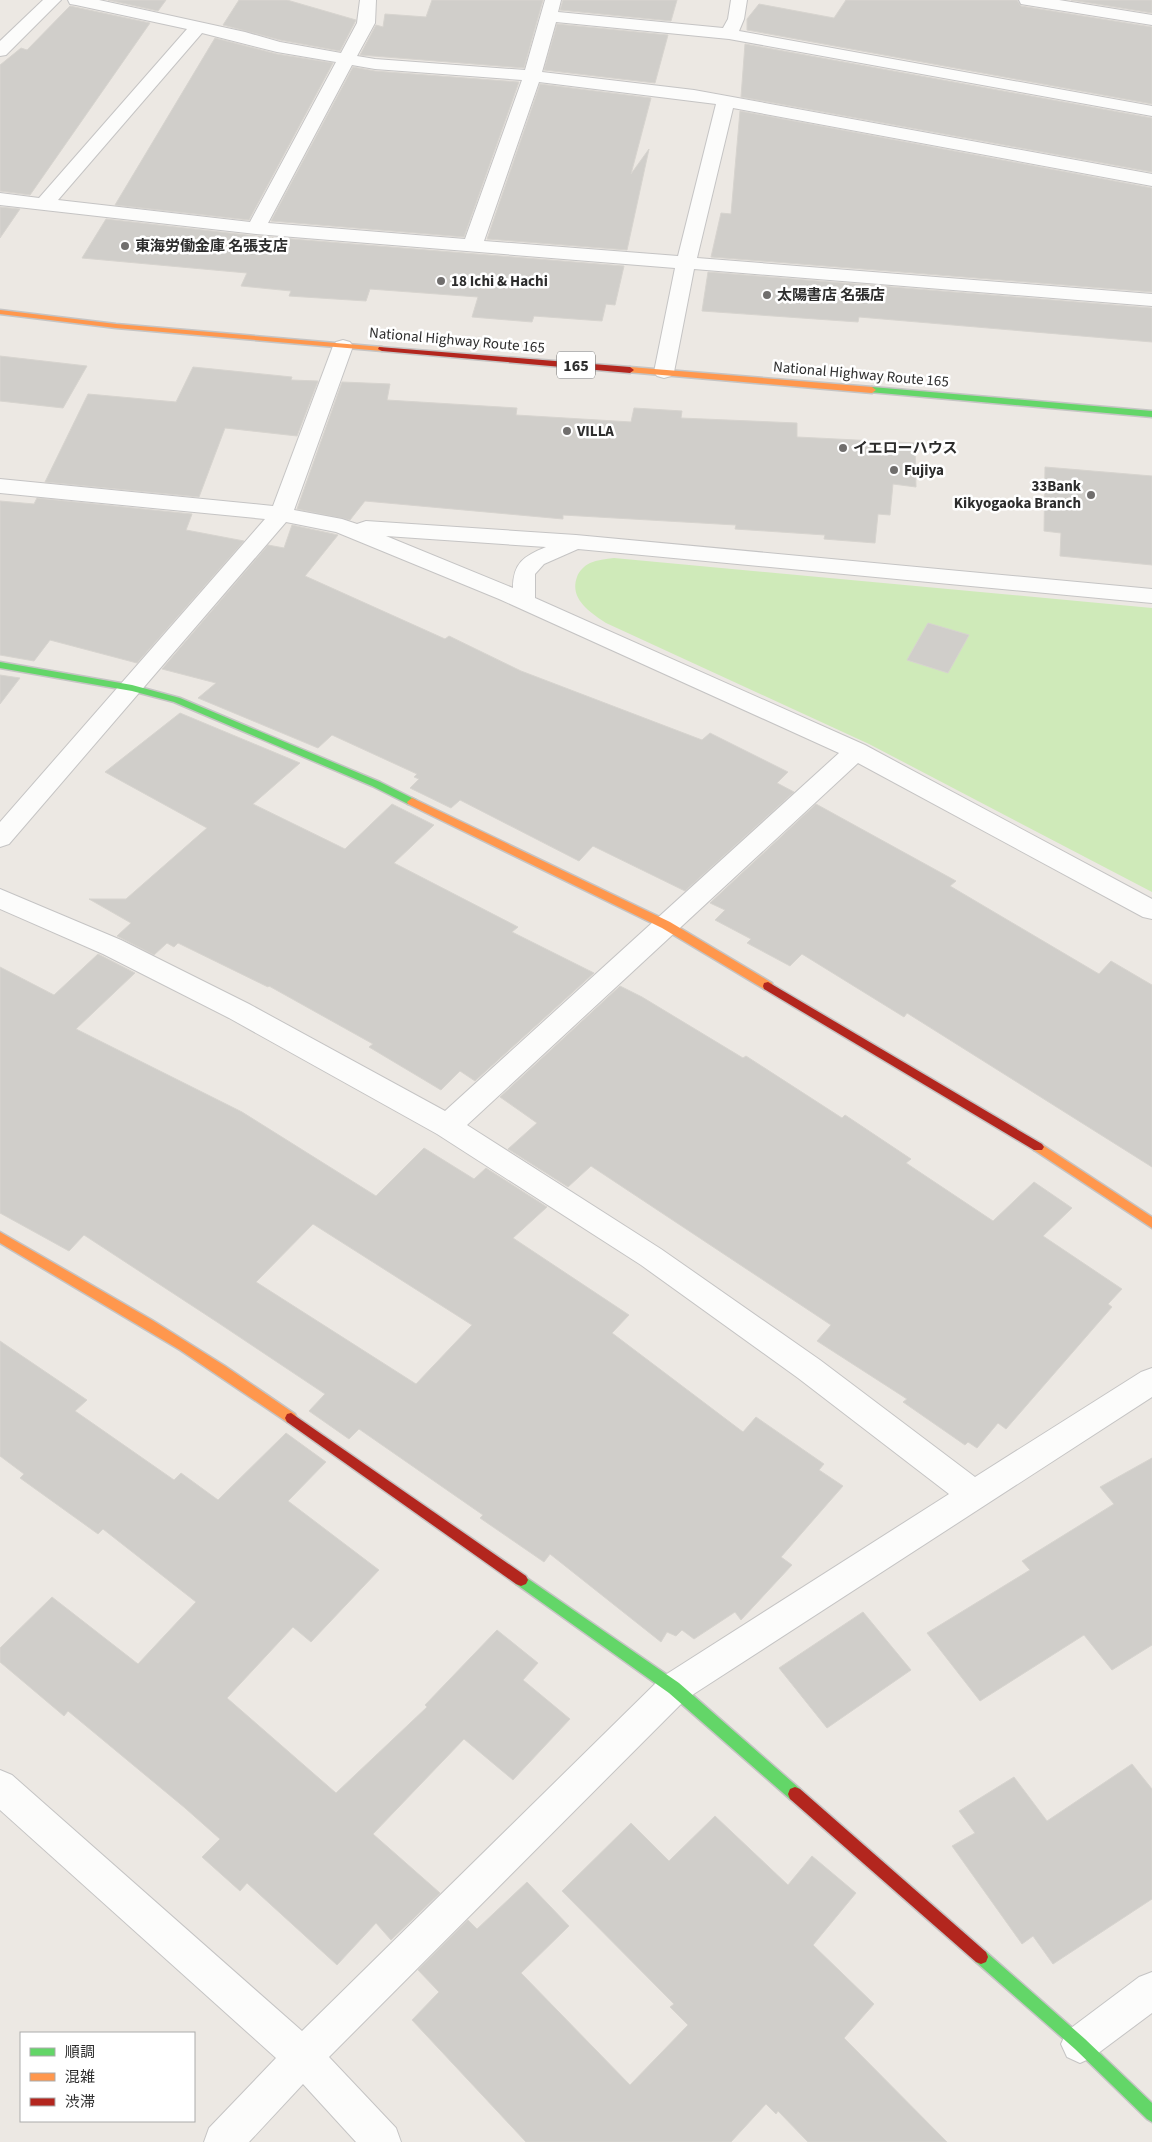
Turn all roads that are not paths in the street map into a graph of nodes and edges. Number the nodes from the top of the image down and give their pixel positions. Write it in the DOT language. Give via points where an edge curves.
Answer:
graph roads {
  1 [pos="53,0"];
  2 [pos="76,0"];
  3 [pos="368,0"];
  4 [pos="739,0"];
  5 [pos="1027,0"];
  6 [pos="551,8"];
  7 [pos="1152,20"];
  8 [pos="198,27"];
  9 [pos="729,34"];
  10 [pos="0,50"];
  11 [pos="347,60"];
  12 [pos="532,76"];
  13 [pos="726,101"];
  14 [pos="1152,110"];
  15 [pos="1152,180"];
  16 [pos="0,199"];
  17 [pos="43,205"];
  18 [pos="256,228"];
  19 [pos="473,245"];
  20 [pos="686,262"];
  21 [pos="1152,300"];
  22 [pos="0,312"];
  23 [pos="343,346"];
  24 [pos="664,372"];
  25 [pos="1152,414"];
  26 [pos="0,486"];
  27 [pos="281,514"];
  28 [pos="342,526"];
  29 [pos="576,542"];
  30 [pos="1152,596"];
  31 [pos="524,601"];
  32 [pos="0,665"];
  33 [pos="132,688"];
  34 [pos="856,751"];
  35 [pos="0,838"];
  36 [pos="0,898"];
  37 [pos="1152,910"];
  38 [pos="666,925"];
  39 [pos="447,1126"];
  40 [pos="1152,1223"];
  41 [pos="0,1237"];
  42 [pos="1152,1381"];
  43 [pos="974,1495"];
  44 [pos="674,1688"];
  45 [pos="0,1787"];
  46 [pos="1152,1990"];
  47 [pos="1080,2044"];
  48 [pos="303,2057"];
  49 [pos="1152,2114"];
  50 [pos="223,2142"];
  51 [pos="382,2142"];
  1 -- 10 [label="street"];
  2 -- 8 [label="street"];
  3 -- 11 [label="street" via="366,23"];
  4 -- 9 [label="street"];
  5 -- 7 [label="street"];
  6 -- 9 [label="street"];
  6 -- 12 [label="street"];
  8 -- 11 [label="street"];
  8 -- 17 [label="street"];
  9 -- 14 [label="street"];
  11 -- 12 [label="street"];
  11 -- 18 [label="street"];
  12 -- 13 [label="street"];
  12 -- 19 [label="street"];
  13 -- 15 [label="street"];
  13 -- 20 [label="street"];
  16 -- 17 [label="street"];
  17 -- 18 [label="street"];
  18 -- 19 [label="street"];
  19 -- 20 [label="street"];
  20 -- 21 [label="street"];
  20 -- 24 [label="street"];
  22 -- 23 [label="main road, National Highway Route 165 / 165"];
  23 -- 24 [label="main road, National Highway Route 165 / 165"];
  23 -- 27 [label="street"];
  24 -- 25 [label="main road, National Highway Route 165 / 165"];
  26 -- 27 [label="street"];
  27 -- 28 [label="street"];
  27 -- 33 [label="street"];
  28 -- 29 [label="street"];
  28 -- 31 [label="street"];
  29 -- 30 [label="street"];
  29 -- 31 [label="street" via="536,559 524,573"];
  31 -- 34 [label="street"];
  32 -- 33 [label="main road"];
  33 -- 35 [label="street"];
  33 -- 38 [label="main road" via="178,700 376,784"];
  34 -- 37 [label="street"];
  34 -- 38 [label="street"];
  36 -- 39 [label="street" via="112,947 239,1011"];
  38 -- 39 [label="street"];
  38 -- 40 [label="main road" via="1050,1154"];
  39 -- 43 [label="street" via="651,1257 809,1369"];
  41 -- 44 [label="main road" via="244,1384"];
  42 -- 43 [label="street"];
  43 -- 44 [label="street"];
  44 -- 47 [label="main road"];
  44 -- 48 [label="street"];
  45 -- 48 [label="street"];
  46 -- 47 [label="street"];
  47 -- 49 [label="main road"];
  48 -- 50 [label="street"];
  48 -- 51 [label="street"];
}
